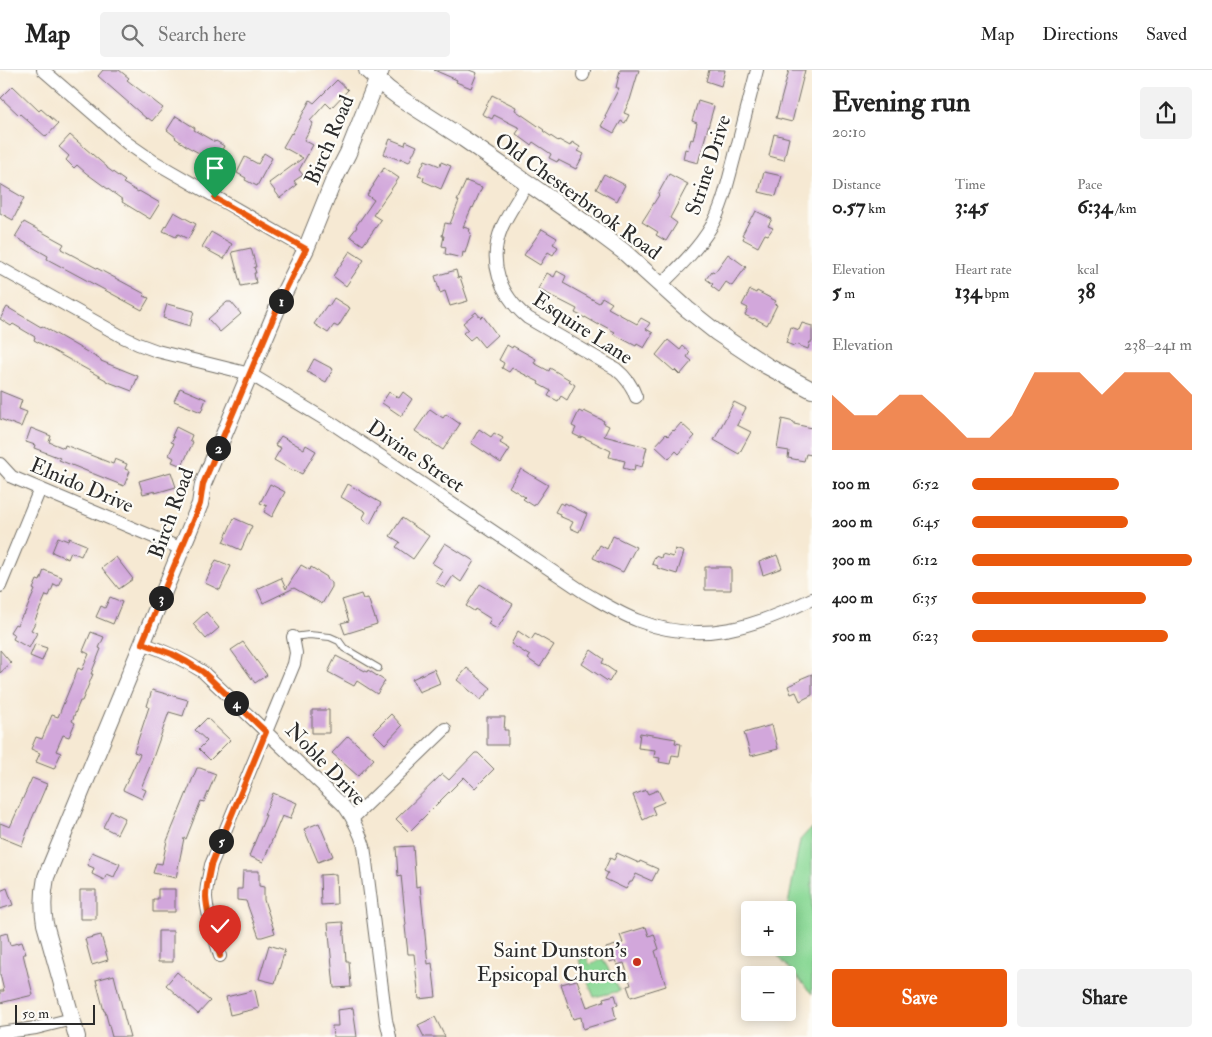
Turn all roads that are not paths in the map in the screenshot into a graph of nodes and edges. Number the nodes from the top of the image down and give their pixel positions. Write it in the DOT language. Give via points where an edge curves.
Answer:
graph roads {
  1 [pos="43,70"];
  2 [pos="757,70"];
  3 [pos="375,73"];
  4 [pos="528,183"];
  5 [pos="306,249"];
  6 [pos="0,268"];
  7 [pos="661,285"];
  8 [pos="250,374"];
  9 [pos="812,390"];
  10 [pos="636,397"];
  11 [pos="0,464"];
  12 [pos="40,489"];
  13 [pos="182,549"];
  14 [pos="0,586"];
  15 [pos="812,599"];
  16 [pos="293,637"];
  17 [pos="142,643"];
  18 [pos="378,668"];
  19 [pos="444,729"];
  20 [pos="266,732"];
  21 [pos="353,818"];
  22 [pos="220,956"];
  23 [pos="72,1019"];
  24 [pos="0,1033"];
  25 [pos="77,1037"];
  26 [pos="390,1037"];
  1 -- 5 [label="street" via="152,161"];
  2 -- 7 [label="street, Strine Drive" via="718,212 702,241"];
  3 -- 4 [label="street, Old Chesterbrook Road" via="400,98"];
  3 -- 5 [label="street, Birch Road" via="354,137"];
  4 -- 7 [label="street, Old Chesterbrook Road" via="592,227"];
  4 -- 10 [label="street, Esquire Lane" via="501,228 497,266 502,287 528,318 625,376"];
  5 -- 8 [label="street, Birch Road"];
  6 -- 8 [label="street, Divine Street" via="138,344"];
  7 -- 9 [label="street, Old Chesterbrook Road" via="716,332 767,366"];
  8 -- 13 [label="street, Birch Road" via="203,484 200,504"];
  8 -- 15 [label="street, Divine Street" via="336,426 585,592 639,621 680,632 714,632 765,619"];
  11 -- 12 [label="street, Elnido Drive" via="12,477"];
  12 -- 13 [label="street, Elnido Drive"];
  12 -- 14 [label="street"];
  13 -- 17 [label="street, Birch Road"];
  16 -- 18 [label="lane" via="330,637"];
  16 -- 20 [label="street" via="294,664"];
  17 -- 20 [label="street, Noble Drive" via="172,654 203,672"];
  17 -- 23 [label="street, Birch Road" via="46,877 43,893 44,917"];
  19 -- 21 [label="street"];
  20 -- 21 [label="street, Noble Drive"];
  20 -- 22 [label="street" via="207,881 208,914"];
  21 -- 26 [label="street, Noble Drive" via="364,846"];
  23 -- 24 [label="street"];
  23 -- 25 [label="street, Birch Road"];
}
